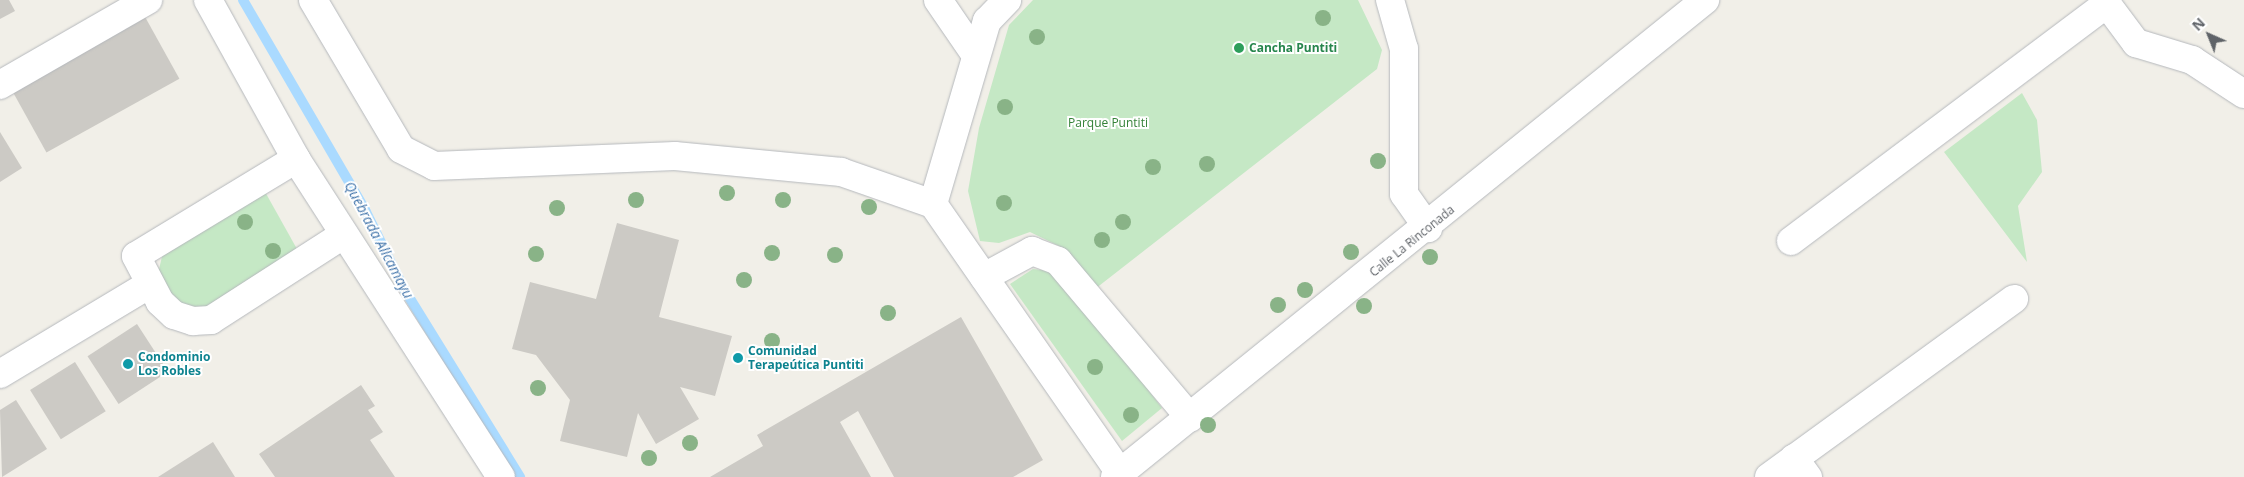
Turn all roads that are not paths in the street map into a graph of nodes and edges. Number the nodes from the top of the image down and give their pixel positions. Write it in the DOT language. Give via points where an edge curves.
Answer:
graph roads {
  1 [pos="148,0"];
  2 [pos="208,0"];
  3 [pos="313,0"];
  4 [pos="938,0"];
  5 [pos="1007,0"];
  6 [pos="1390,0"];
  7 [pos="1705,0"];
  8 [pos="2105,2"];
  9 [pos="975,54"];
  10 [pos="0,85"];
  11 [pos="2244,94"];
  12 [pos="296,159"];
  13 [pos="934,204"];
  14 [pos="1428,228"];
  15 [pos="343,235"];
  16 [pos="1791,241"];
  17 [pos="984,277"];
  18 [pos="150,284"];
  19 [pos="2014,299"];
  20 [pos="0,374"];
  21 [pos="1190,418"];
  22 [pos="1801,468"];
  23 [pos="1117,475"];
  24 [pos="501,477"];
  25 [pos="1769,477"];
  1 -- 10 [label="street"];
  2 -- 12 [label="street"];
  3 -- 13 [label="street" via="401,149 434,166 675,156 841,172"];
  4 -- 9 [label="street"];
  5 -- 9 [label="street" via="986,22"];
  6 -- 14 [label="street" via="1404,49 1404,194"];
  7 -- 14 [label="street, Calle La Rinconada"];
  8 -- 11 [label="street" via="2136,43 2192,60"];
  8 -- 16 [label="street"];
  9 -- 13 [label="street"];
  12 -- 15 [label="street"];
  12 -- 18 [label="street" via="136,256"];
  13 -- 17 [label="street"];
  14 -- 21 [label="street, Calle La Rinconada"];
  15 -- 18 [label="street" via="211,320 193,321 174,315"];
  15 -- 24 [label="street"];
  17 -- 21 [label="street" via="1032,251 1058,260"];
  17 -- 23 [label="street"];
  18 -- 20 [label="street"];
  19 -- 22 [label="street"];
  21 -- 23 [label="street, Calle La Rinconada"];
  22 -- 25 [label="street"];
}
